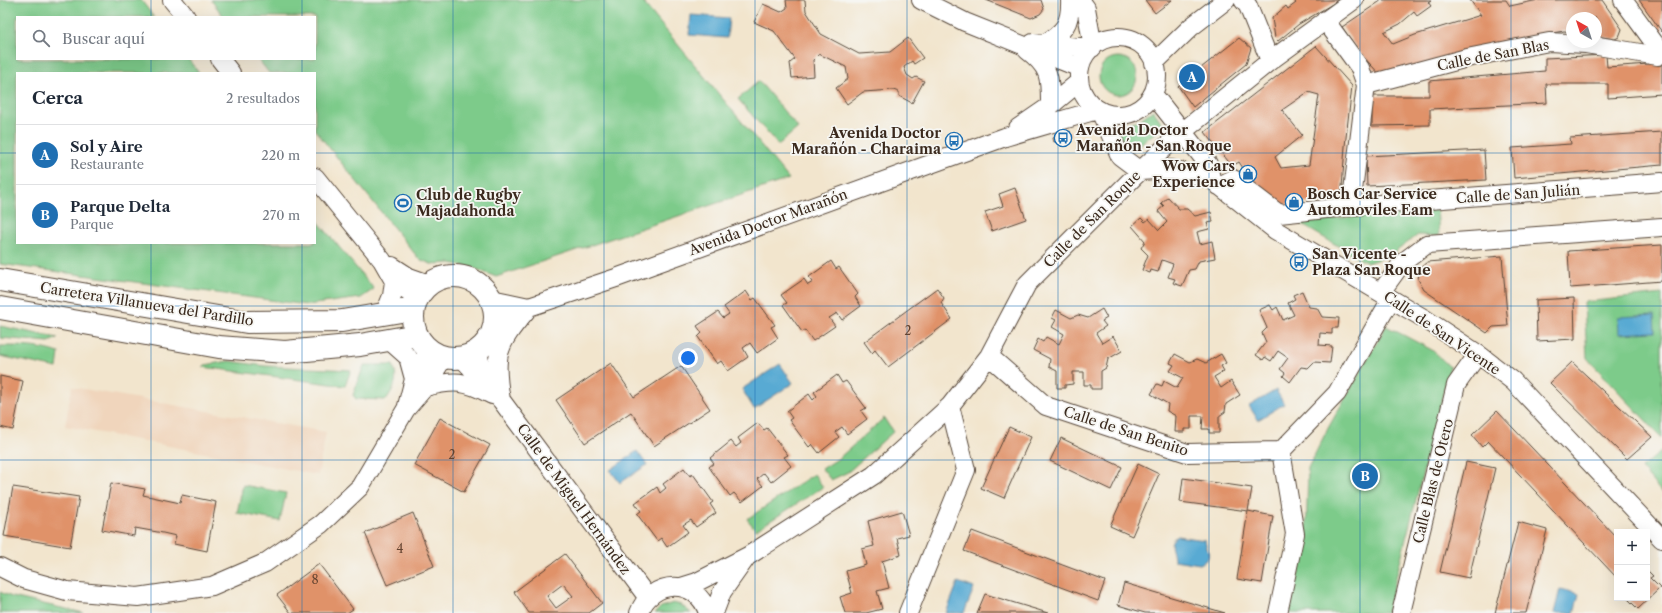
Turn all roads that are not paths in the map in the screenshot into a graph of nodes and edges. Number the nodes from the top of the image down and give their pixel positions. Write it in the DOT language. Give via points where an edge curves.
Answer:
graph roads {
  1 [pos="172,0"];
  2 [pos="921,0"];
  3 [pos="1070,0"];
  4 [pos="1080,0"];
  5 [pos="1226,0"];
  6 [pos="1243,0"];
  7 [pos="1354,0"];
  8 [pos="1623,0"];
  9 [pos="185,16"];
  10 [pos="1325,20"];
  11 [pos="1015,41"];
  12 [pos="1044,44"];
  13 [pos="1092,47"];
  14 [pos="1660,48"];
  15 [pos="1150,56"];
  16 [pos="221,60"];
  17 [pos="1270,61"];
  18 [pos="230,72"];
  19 [pos="1080,75"];
  20 [pos="1366,85"];
  21 [pos="1153,94"];
  22 [pos="1050,106"];
  23 [pos="1098,110"];
  24 [pos="1183,132"];
  25 [pos="1005,136"];
  26 [pos="1140,171"];
  27 [pos="316,177"];
  28 [pos="1662,182"];
  29 [pos="1215,183"];
  30 [pos="1350,207"];
  31 [pos="1662,227"];
  32 [pos="382,260"];
  33 [pos="0,280"];
  34 [pos="394,281"];
  35 [pos="420,296"];
  36 [pos="1386,296"];
  37 [pos="492,299"];
  38 [pos="529,307"];
  39 [pos="0,308"];
  40 [pos="384,313"];
  41 [pos="495,322"];
  42 [pos="390,341"];
  43 [pos="446,350"];
  44 [pos="1478,354"];
  45 [pos="989,356"];
  46 [pos="420,383"];
  47 [pos="501,400"];
  48 [pos="950,406"];
  49 [pos="1281,451"];
  50 [pos="1662,539"];
  51 [pos="748,556"];
  52 [pos="0,567"];
  53 [pos="681,587"];
  54 [pos="643,605"];
  55 [pos="708,613"];
  56 [pos="714,613"];
  57 [pos="908,613"];
  58 [pos="1278,613"];
  59 [pos="1401,613"];
  1 -- 9 [label="street"];
  2 -- 11 [label="street" via="966,22"];
  3 -- 12 [label="street" via="1070,15 1066,26 1058,36"];
  4 -- 13 [label="street" via="1086,8"];
  5 -- 15 [label="street"];
  6 -- 17 [label="street" via="1248,6"];
  7 -- 10 [label="street, Calle de San Roque"];
  8 -- 14 [label="street"];
  10 -- 17 [label="street, Calle de San Roque"];
  10 -- 20 [label="street" via="1360,68"];
  11 -- 12 [label="street"];
  11 -- 19 [label="street"];
  11 -- 22 [label="street" via="1041,61 1050,79"];
  12 -- 13 [label="street"];
  13 -- 15 [label="street" via="1114,38 1125,38 1136,42"];
  13 -- 19 [label="street, Avenida Doctor Marañón" via="1084,57"];
  14 -- 20 [label="street, Calle de San Blas" via="1658,56 1586,44 1549,42 1466,58"];
  15 -- 21 [label="street" via="1156,78"];
  16 -- 18 [label="street"];
  17 -- 24 [label="street, Calle de San Roque"];
  19 -- 22 [label="street, Avenida Doctor Marañón"];
  19 -- 23 [label="street" via="1087,100"];
  20 -- 30 [label="street"];
  21 -- 23 [label="street, Avenida Doctor Marañón" via="1136,111 1124,115 1111,115"];
  21 -- 24 [label="street"];
  22 -- 25 [label="street, Avenida Doctor Marañón"];
  23 -- 25 [label="street, Avenida Doctor Marañón"];
  23 -- 26 [label="street" via="1120,156"];
  24 -- 26 [label="street, Calle de San Roque"];
  24 -- 29 [label="street" via="1208,164"];
  25 -- 38 [label="street, Avenida Doctor Marañón"];
  26 -- 29 [label="street, Calle de San Vicente" via="1171,169"];
  26 -- 45 [label="street, Calle de San Roque" via="1027,284"];
  27 -- 32 [label="street"];
  28 -- 30 [label="street, Calle de San Julián"];
  29 -- 30 [label="street, Calle de San Julián" via="1233,179 1279,214"];
  29 -- 36 [label="street, Calle de San Vicente" via="1275,230"];
  31 -- 36 [label="street" via="1427,244 1402,263"];
  32 -- 34 [label="street"];
  32 -- 35 [label="street" via="408,277"];
  33 -- 40 [label="street, Carretera Villanueva del Pardillo" via="247,322 342,321"];
  34 -- 35 [label="street"];
  34 -- 40 [label="street" via="392,296"];
  35 -- 37 [label="street" via="442,277 456,275 471,278 483,287"];
  35 -- 40 [label="street, Carretera Villanueva del Pardillo"];
  35 -- 43 [label="street" via="413,322"];
  36 -- 44 [label="street, Calle de San Vicente"];
  36 -- 49 [label="street" via="1337,393"];
  37 -- 38 [label="street"];
  37 -- 41 [label="street"];
  38 -- 41 [label="street, Avenida Doctor Marañón"];
  38 -- 47 [label="street, Calle de Miguel Hernández" via="502,341 496,365"];
  39 -- 42 [label="street, Carretera Villanueva del Pardillo" via="219,347 285,352"];
  41 -- 43 [label="street" via="486,342"];
  42 -- 43 [label="street, Carretera Villanueva del Pardillo"];
  42 -- 46 [label="street" via="408,357"];
  43 -- 46 [label="street"];
  43 -- 47 [label="street, Calle de Miguel Hernández"];
  44 -- 50 [label="street, Calle de San Vicente" via="1513,381"];
  44 -- 59 [label="street, Calle Blas de Otero" via="1456,385"];
  45 -- 48 [label="street, Calle de San Roque"];
  45 -- 49 [label="street, Calle de San Benito" via="1046,406 1187,453"];
  46 -- 47 [label="street" via="450,382 476,386"];
  46 -- 52 [label="street" via="360,487 322,524 265,563 212,586 138,597 67,591 24,579"];
  47 -- 54 [label="street, Calle de Miguel Hernández"];
  48 -- 51 [label="street, Calle de San Roque" via="874,475"];
  48 -- 57 [label="street" via="966,470"];
  49 -- 58 [label="street" via="1295,534"];
  51 -- 53 [label="street, Calle de San Roque" via="697,582"];
  51 -- 56 [label="street" via="722,592"];
  53 -- 54 [label="street, Calle de San Roque" via="657,591"];
  53 -- 55 [label="street" via="693,592 702,600"];
}
